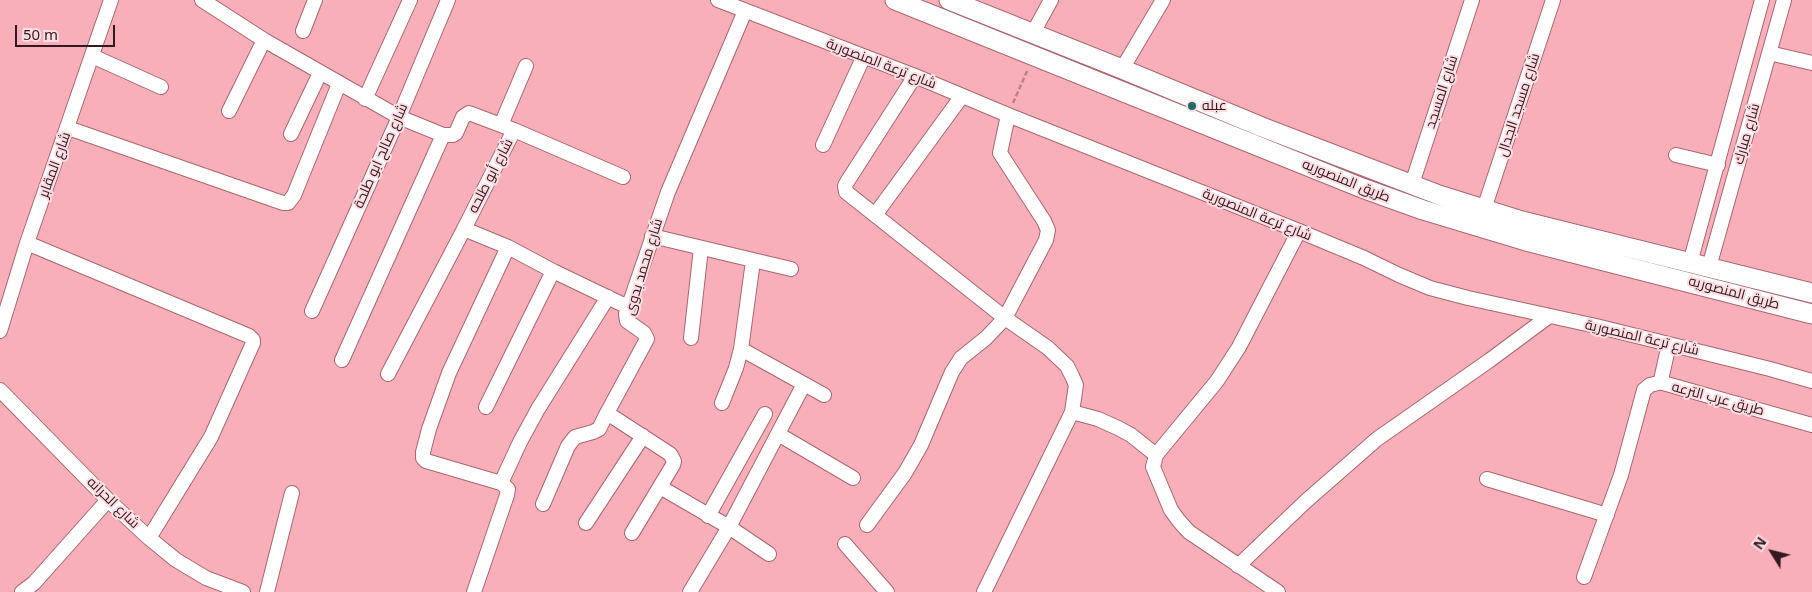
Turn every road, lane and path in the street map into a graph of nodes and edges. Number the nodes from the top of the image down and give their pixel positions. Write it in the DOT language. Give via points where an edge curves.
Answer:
graph roads {
  1 [pos="111,0"];
  2 [pos="202,0"];
  3 [pos="315,0"];
  4 [pos="410,0"];
  5 [pos="448,0"];
  6 [pos="718,0"];
  7 [pos="895,0"];
  8 [pos="949,0"];
  9 [pos="1052,0"];
  10 [pos="1164,0"];
  11 [pos="1472,0"];
  12 [pos="1553,0"];
  13 [pos="1762,0"];
  14 [pos="1784,0"];
  15 [pos="218,5"];
  16 [pos="745,11"];
  17 [pos="303,31"];
  18 [pos="1033,33"];
  19 [pos="264,40"];
  20 [pos="1769,53"];
  21 [pos="92,56"];
  22 [pos="863,58"];
  23 [pos="1812,63"];
  24 [pos="526,66"];
  25 [pos="1122,69"];
  26 [pos="320,73"];
  27 [pos="1026,73"];
  28 [pos="915,76"];
  29 [pos="339,84"];
  30 [pos="161,87"];
  31 [pos="962,96"];
  32 [pos="365,99"];
  33 [pos="229,111"];
  34 [pos="1010,111"];
  35 [pos="1732,115"];
  36 [pos="398,117"];
  37 [pos="1751,120"];
  38 [pos="501,125"];
  39 [pos="68,128"];
  40 [pos="514,130"];
  41 [pos="291,134"];
  42 [pos="442,135"];
  43 [pos="823,145"];
  44 [pos="1676,155"];
  45 [pos="1718,165"];
  46 [pos="1369,169"];
  47 [pos="623,177"];
  48 [pos="1412,184"];
  49 [pos="1362,188"];
  50 [pos="1484,209"];
  51 [pos="875,215"];
  52 [pos="464,229"];
  53 [pos="1299,231"];
  54 [pos="652,236"];
  55 [pos="27,243"];
  56 [pos="508,247"];
  57 [pos="702,248"];
  58 [pos="754,261"];
  59 [pos="1690,263"];
  60 [pos="1709,267"];
  61 [pos="791,269"];
  62 [pos="553,272"];
  63 [pos="1812,293"];
  64 [pos="608,297"];
  65 [pos="628,307"];
  66 [pos="312,311"];
  67 [pos="1812,314"];
  68 [pos="1548,316"];
  69 [pos="1006,318"];
  70 [pos="0,328"];
  71 [pos="691,338"];
  72 [pos="1669,344"];
  73 [pos="741,349"];
  74 [pos="342,360"];
  75 [pos="388,374"];
  76 [pos="1812,381"];
  77 [pos="1662,382"];
  78 [pos="804,384"];
  79 [pos="0,390"];
  80 [pos="824,395"];
  81 [pos="722,403"];
  82 [pos="486,408"];
  83 [pos="1072,412"];
  84 [pos="607,413"];
  85 [pos="765,414"];
  86 [pos="1812,425"];
  87 [pos="778,434"];
  88 [pos="643,436"];
  89 [pos="1156,455"];
  90 [pos="853,478"];
  91 [pos="1487,479"];
  92 [pos="501,484"];
  93 [pos="660,487"];
  94 [pos="292,493"];
  95 [pos="108,500"];
  96 [pos="543,504"];
  97 [pos="1606,515"];
  98 [pos="708,516"];
  99 [pos="586,523"];
  100 [pos="867,525"];
  101 [pos="728,528"];
  102 [pos="632,533"];
  103 [pos="149,538"];
  104 [pos="845,544"];
  105 [pos="769,554"];
  106 [pos="1238,566"];
  107 [pos="1584,577"];
  108 [pos="22,592"];
  109 [pos="243,592"];
  110 [pos="267,592"];
  111 [pos="474,592"];
  112 [pos="690,592"];
  113 [pos="887,592"];
  114 [pos="984,592"];
  115 [pos="1278,592"];
  1 -- 21 [label="street, شارع المقابر"];
  2 -- 15 [label="street"];
  3 -- 17 [label="street"];
  4 -- 32 [label="street"];
  5 -- 36 [label="street, شارع صالح ابو طلحة"];
  6 -- 16 [label="street, شارع ترعة المنصورية"];
  7 -- 49 [label="main road, طريق المنصوريه"];
  8 -- 18 [label="main road, طريق المنصوريه"];
  9 -- 18 [label="street"];
  10 -- 25 [label="street"];
  11 -- 48 [label="street, شارع المسجد"];
  12 -- 50 [label="street, شارع مسجد الجدال"];
  13 -- 35 [label="street, شارع مبارك"];
  14 -- 20 [label="street, شارع مبارك"];
  15 -- 19 [label="street"];
  16 -- 22 [label="street, شارع ترعة المنصورية"];
  16 -- 54 [label="street, شارع محمد بدوى"];
  18 -- 25 [label="main road, طريق المنصوريه"];
  19 -- 26 [label="street"];
  19 -- 33 [label="street"];
  20 -- 23 [label="street"];
  20 -- 37 [label="street, شارع مبارك"];
  21 -- 30 [label="street"];
  21 -- 39 [label="street, شارع المقابر"];
  22 -- 28 [label="street, شارع ترعة المنصورية"];
  22 -- 43 [label="street"];
  24 -- 38 [label="street"];
  25 -- 46 [label="main road, طريق المنصوريه"];
  26 -- 29 [label="street"];
  26 -- 41 [label="street"];
  27 -- 34 [label="path"];
  28 -- 31 [label="street, شارع ترعة المنصورية"];
  28 -- 51 [label="street" via="845,186 846,192"];
  29 -- 32 [label="street"];
  29 -- 39 [label="street" via="288,203"];
  31 -- 34 [label="street, شارع ترعة المنصورية"];
  31 -- 51 [label="street"];
  32 -- 36 [label="street"];
  34 -- 53 [label="street, شارع ترعة المنصورية"];
  34 -- 69 [label="street" via="1000,153 1048,230 1046,240"];
  35 -- 37 [label="street"];
  35 -- 45 [label="street, شارع مبارك"];
  36 -- 42 [label="street"];
  36 -- 66 [label="street, شارع صالح ابو طلحة"];
  37 -- 60 [label="street, شارع مبارك"];
  38 -- 40 [label="street, شارع أبو طلحه"];
  38 -- 42 [label="street, شارع أبو طلحه" via="469,113 456,133"];
  39 -- 55 [label="street, شارع المقابر"];
  40 -- 47 [label="street"];
  40 -- 52 [label="street, شارع أبو طلحه"];
  42 -- 74 [label="street"];
  44 -- 45 [label="street"];
  45 -- 59 [label="street, شارع مبارك"];
  46 -- 48 [label="main road, طريق المنصوريه"];
  46 -- 49 [label="main road"];
  48 -- 50 [label="main road, طريق المنصوريه"];
  49 -- 67 [label="main road, طريق المنصوريه" via="1526,241"];
  50 -- 59 [label="main road, طريق المنصوريه"];
  51 -- 69 [label="street"];
  52 -- 56 [label="street, شارع أبو طلحه"];
  52 -- 75 [label="street"];
  53 -- 68 [label="street, شارع ترعة المنصورية" via="1430,288"];
  53 -- 89 [label="street" via="1217,381"];
  54 -- 57 [label="street"];
  54 -- 65 [label="street, شارع محمد بدوى"];
  55 -- 70 [label="street, شارع المقابر"];
  55 -- 103 [label="street" via="253,340 211,437"];
  56 -- 62 [label="street, شارع أبو طلحه"];
  56 -- 92 [label="street" via="449,372 423,452 423,458 433,464"];
  57 -- 58 [label="street"];
  57 -- 71 [label="street"];
  58 -- 61 [label="street"];
  58 -- 73 [label="street"];
  59 -- 60 [label="main road, طريق المنصوريه"];
  60 -- 63 [label="main road, طريق المنصوريه"];
  62 -- 64 [label="street, شارع أبو طلحه"];
  62 -- 82 [label="street"];
  64 -- 65 [label="street, شارع أبو طلحه"];
  64 -- 92 [label="street" via="538,409"];
  65 -- 84 [label="street, شارع محمد بدوى" via="627,322 647,339"];
  68 -- 72 [label="street, شارع ترعة المنصورية"];
  68 -- 106 [label="street" via="1377,439"];
  69 -- 83 [label="street" via="1067,366 1076,385"];
  69 -- 100 [label="street" via="956,365 917,452"];
  72 -- 76 [label="street, شارع ترعة المنصورية"];
  72 -- 77 [label="street, طريق عرب الترعه"];
  73 -- 78 [label="street"];
  73 -- 81 [label="street"];
  77 -- 86 [label="street, طريق عرب الترعه"];
  77 -- 97 [label="street" via="1644,390 1621,475"];
  78 -- 80 [label="street"];
  78 -- 87 [label="street"];
  79 -- 95 [label="street, شارع الحرانه"];
  83 -- 89 [label="street" via="1118,428"];
  83 -- 114 [label="street"];
  84 -- 88 [label="street"];
  84 -- 96 [label="street" via="598,429 575,437 568,446"];
  85 -- 98 [label="street"];
  87 -- 90 [label="street"];
  87 -- 101 [label="street"];
  88 -- 93 [label="street" via="673,457 673,465"];
  88 -- 99 [label="street"];
  89 -- 106 [label="street" via="1154,474 1179,521 1189,532"];
  91 -- 97 [label="street"];
  92 -- 111 [label="street" via="508,488 507,495"];
  93 -- 98 [label="street"];
  93 -- 102 [label="street"];
  94 -- 110 [label="street"];
  95 -- 103 [label="street, شارع الحرانه"];
  95 -- 108 [label="street" via="34,583"];
  97 -- 107 [label="street"];
  98 -- 101 [label="street"];
  101 -- 105 [label="street"];
  101 -- 112 [label="street"];
  103 -- 109 [label="street, شارع الحرانه" via="206,578"];
  104 -- 113 [label="street"];
  106 -- 115 [label="street"];
}
